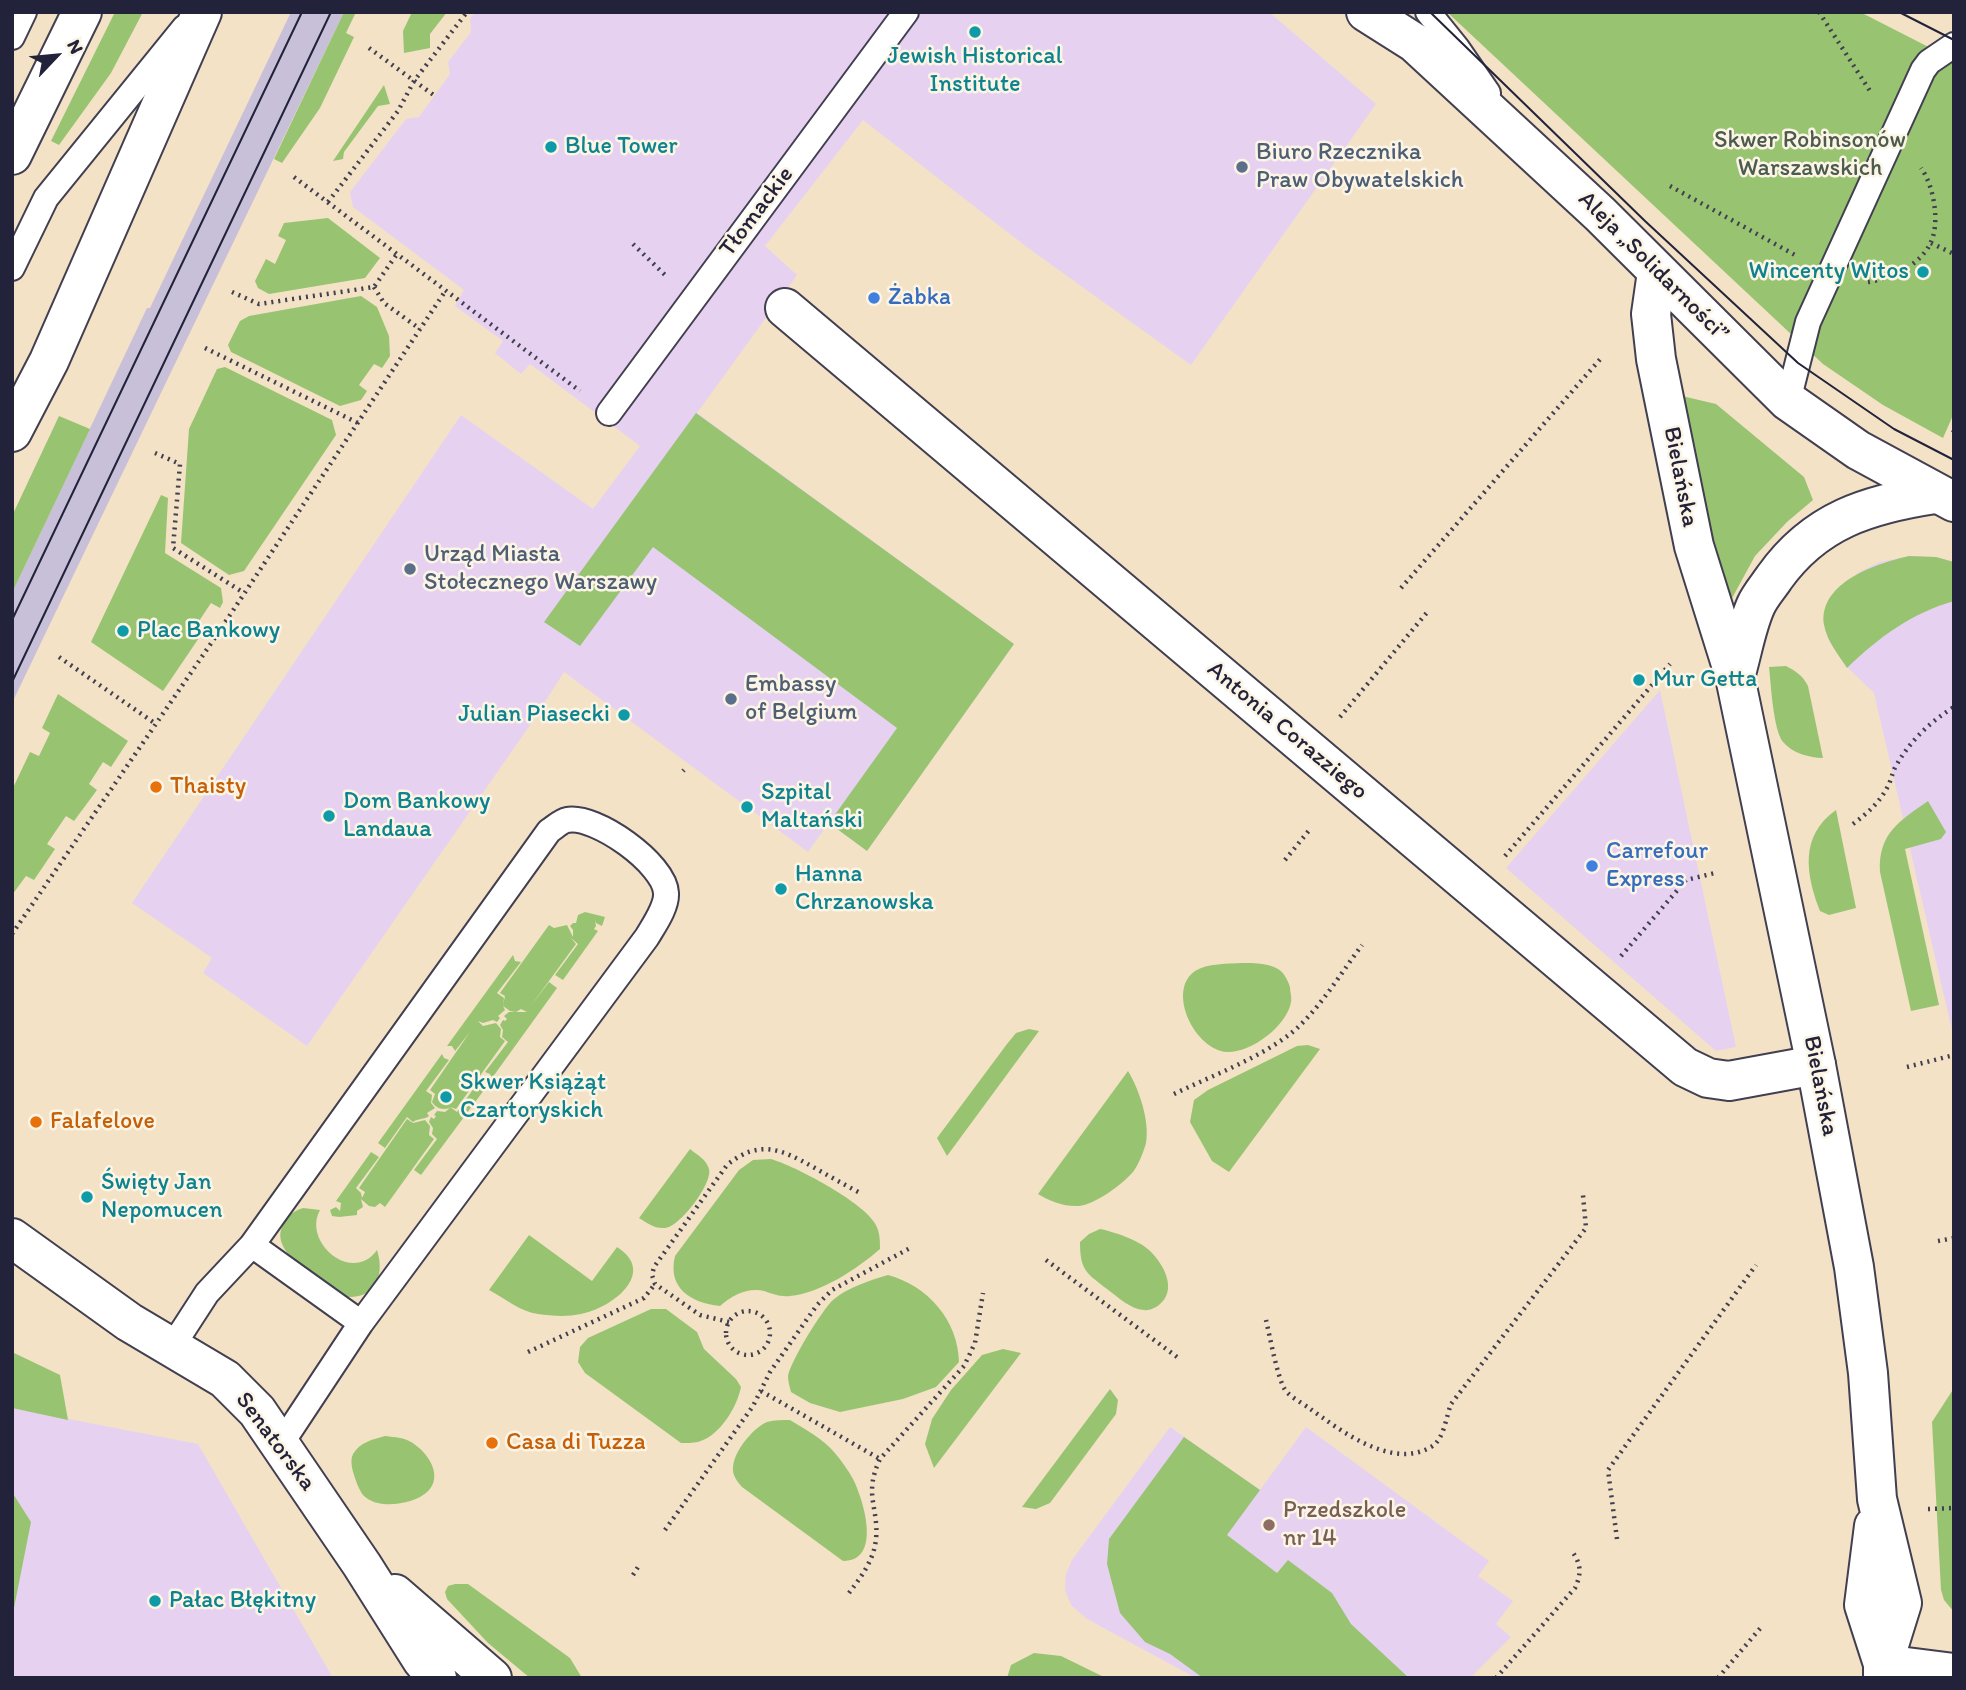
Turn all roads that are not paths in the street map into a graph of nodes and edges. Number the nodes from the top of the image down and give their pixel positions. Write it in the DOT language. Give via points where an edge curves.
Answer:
graph roads {
  1 [pos="24,12"];
  2 [pos="82,12"];
  3 [pos="200,12"];
  4 [pos="906,12"];
  5 [pos="1366,12"];
  6 [pos="1428,12"];
  7 [pos="12,37"];
  8 [pos="1954,46"];
  9 [pos="1532,152"];
  10 [pos="12,155"];
  11 [pos="12,268"];
  12 [pos="1657,272"];
  13 [pos="785,308"];
  14 [pos="1788,401"];
  15 [pos="609,413"];
  16 [pos="12,432"];
  17 [pos="1945,498"];
  18 [pos="1735,677"];
  19 [pos="1816,1065"];
  20 [pos="12,1238"];
  21 [pos="252,1245"];
  22 [pos="12,1270"];
  23 [pos="129,1322"];
  24 [pos="361,1323"];
  25 [pos="172,1347"];
  26 [pos="281,1444"];
  27 [pos="362,1565"];
  28 [pos="1883,1671"];
  29 [pos="1954,1673"];
  30 [pos="437,1678"];
  31 [pos="492,1678"];
  1 -- 7 [label="lane"];
  2 -- 10 [label="street"];
  3 -- 11 [label="lane" via="53,188"];
  3 -- 16 [label="street" via="49,361"];
  4 -- 15 [label="lane, Tłomackie"];
  5 -- 9 [label="street, Aleja „Solidarności”" via="1415,43"];
  6 -- 9 [label="lane"];
  8 -- 14 [label="lane" via="1923,70 1808,322"];
  9 -- 12 [label="street, Aleja „Solidarności”"];
  12 -- 14 [label="street, Aleja „Solidarności”"];
  12 -- 18 [label="street, Bielańska" via="1651,314 1656,359 1694,546"];
  13 -- 19 [label="street, Antonia Corazziego" via="1685,1067 1707,1078 1729,1081"];
  14 -- 17 [label="street, Aleja „Solidarności”" via="1858,450"];
  17 -- 18 [label="street, Bielańska" via="1892,500 1849,514 1820,531 1786,562 1756,604"];
  18 -- 19 [label="street, Bielańska"];
  19 -- 28 [label="street, Bielańska" via="1854,1267 1877,1499 1902,1603"];
  20 -- 23 [label="street, Senatorska"];
  21 -- 24 [label="lane"];
  21 -- 24 [label="lane" via="549,831 567,820 587,821 606,830 652,864 664,881 667,895 660,915"];
  21 -- 25 [label="lane" via="207,1293"];
  22 -- 23 [label="street, Senatorska"];
  23 -- 25 [label="street, Senatorska"];
  24 -- 26 [label="lane"];
  25 -- 26 [label="street, Senatorska" via="225,1379"];
  26 -- 27 [label="street, Senatorska"];
  27 -- 30 [label="street, Senatorska"];
  27 -- 31 [label="street, Senatorska"];
  28 -- 29 [label="street"];
}
